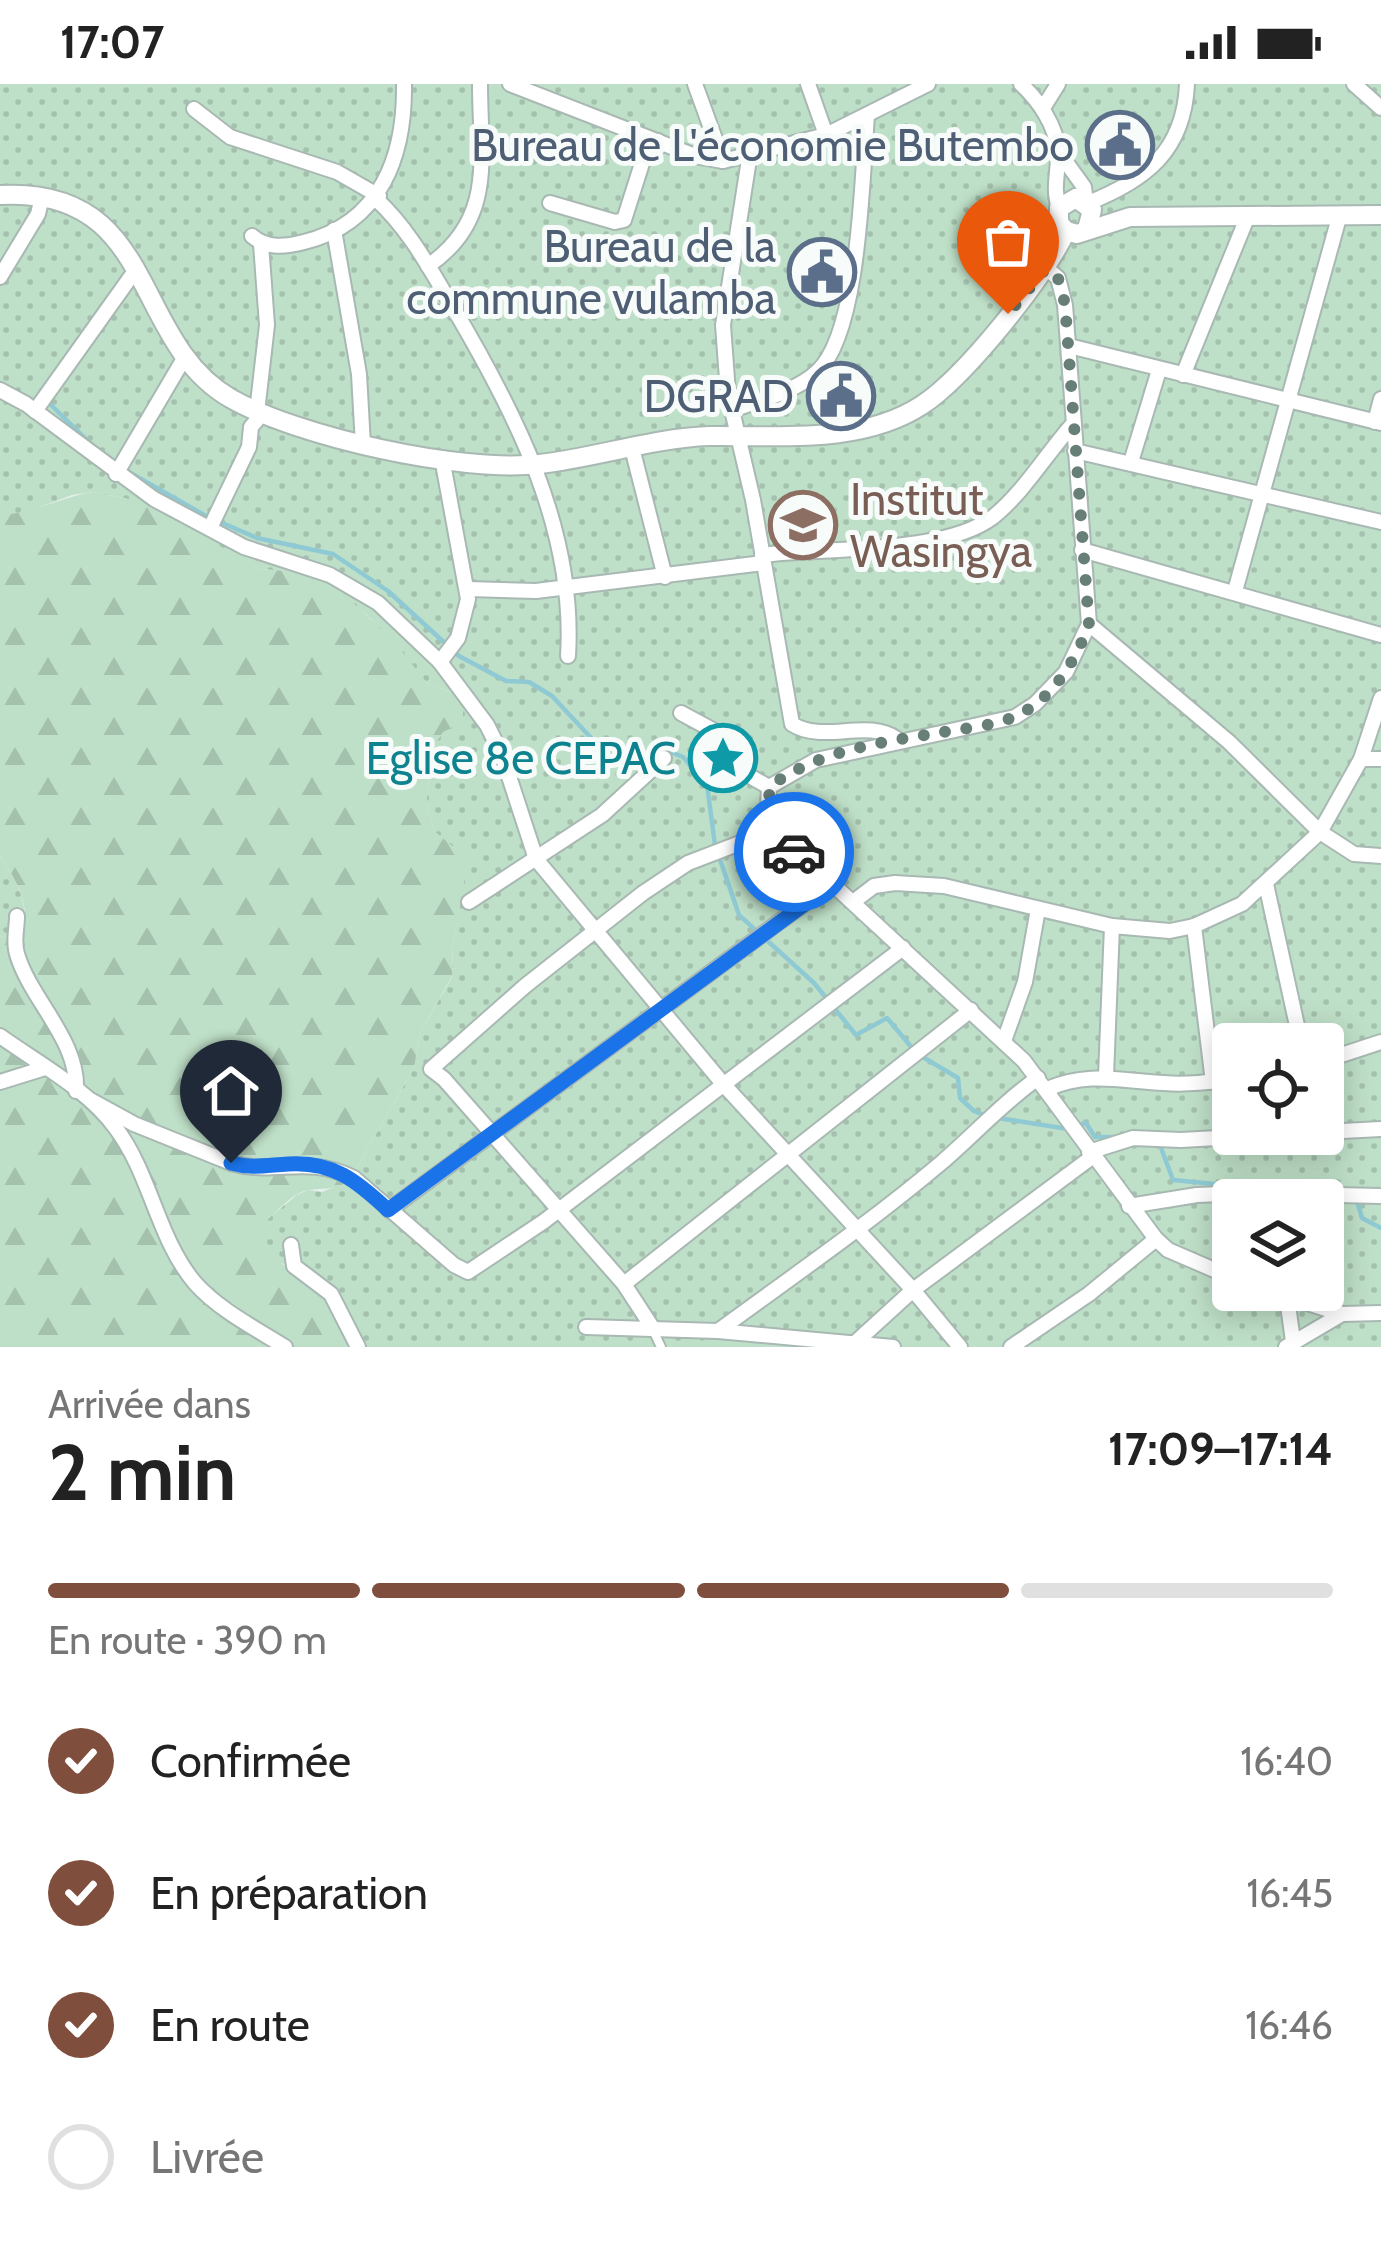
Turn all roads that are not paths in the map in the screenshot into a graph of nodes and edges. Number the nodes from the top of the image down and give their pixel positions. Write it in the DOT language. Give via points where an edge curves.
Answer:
graph roads {
  1 [pos="404,84"];
  2 [pos="480,84"];
  3 [pos="510,84"];
  4 [pos="695,84"];
  5 [pos="808,84"];
  6 [pos="928,84"];
  7 [pos="1021,84"];
  8 [pos="1058,84"];
  9 [pos="1187,84"];
  10 [pos="1354,84"];
  11 [pos="1381,107"];
  12 [pos="1043,108"];
  13 [pos="194,110"];
  14 [pos="867,116"];
  15 [pos="826,135"];
  16 [pos="658,141"];
  17 [pos="1058,152"];
  18 [pos="750,153"];
  19 [pos="723,161"];
  20 [pos="0,195"];
  21 [pos="42,196"];
  22 [pos="378,197"];
  23 [pos="550,203"];
  24 [pos="1088,203"];
  25 [pos="1059,208"];
  26 [pos="1340,214"];
  27 [pos="1381,215"];
  28 [pos="1130,218"];
  29 [pos="1247,218"];
  30 [pos="1087,229"];
  31 [pos="334,230"];
  32 [pos="1066,231"];
  33 [pos="428,266"];
  34 [pos="137,268"];
  35 [pos="1046,268"];
  36 [pos="0,277"];
  37 [pos="1069,346"];
  38 [pos="186,355"];
  39 [pos="1159,370"];
  40 [pos="1183,375"];
  41 [pos="0,390"];
  42 [pos="1381,399"];
  43 [pos="1289,400"];
  44 [pos="732,410"];
  45 [pos="35,411"];
  46 [pos="260,413"];
  47 [pos="1378,422"];
  48 [pos="1073,424"];
  49 [pos="740,437"];
  50 [pos="363,445"];
  51 [pos="632,448"];
  52 [pos="1075,452"];
  53 [pos="442,458"];
  54 [pos="1131,462"];
  55 [pos="533,465"];
  56 [pos="116,474"];
  57 [pos="1265,494"];
  58 [pos="1381,522"];
  59 [pos="210,527"];
  60 [pos="1082,550"];
  61 [pos="762,559"];
  62 [pos="665,577"];
  63 [pos="568,588"];
  64 [pos="468,590"];
  65 [pos="1235,591"];
  66 [pos="1089,625"];
  67 [pos="1381,635"];
  68 [pos="568,656"];
  69 [pos="440,662"];
  70 [pos="1381,698"];
  71 [pos="681,713"];
  72 [pos="897,739"];
  73 [pos="664,758"];
  74 [pos="1360,759"];
  75 [pos="1381,759"];
  76 [pos="769,787"];
  77 [pos="774,830"];
  78 [pos="1320,832"];
  79 [pos="1381,856"];
  80 [pos="536,859"];
  81 [pos="832,884"];
  82 [pos="1266,884"];
  83 [pos="469,902"];
  84 [pos="853,902"];
  85 [pos="1038,909"];
  86 [pos="17,916"];
  87 [pos="1112,926"];
  88 [pos="1194,926"];
  89 [pos="595,933"];
  90 [pos="903,948"];
  91 [pos="662,1009"];
  92 [pos="971,1010"];
  93 [pos="1296,1023"];
  94 [pos="0,1036"];
  95 [pos="1004,1041"];
  96 [pos="1378,1045"];
  97 [pos="1344,1055"];
  98 [pos="45,1068"];
  99 [pos="1212,1074"];
  100 [pos="1106,1076"];
  101 [pos="0,1082"];
  102 [pos="1212,1082"];
  103 [pos="1043,1083"];
  104 [pos="724,1085"];
  105 [pos="76,1091"];
  106 [pos="92,1101"];
  107 [pos="1381,1129"];
  108 [pos="1344,1131"];
  109 [pos="493,1134"];
  110 [pos="1212,1138"];
  111 [pos="1090,1155"];
  112 [pos="789,1156"];
  113 [pos="1381,1196"];
  114 [pos="1130,1206"];
  115 [pos="559,1208"];
  116 [pos="388,1210"];
  117 [pos="855,1231"];
  118 [pos="1156,1239"];
  119 [pos="291,1245"];
  120 [pos="1212,1269"];
  121 [pos="624,1284"];
  122 [pos="913,1290"];
  123 [pos="1288,1311"];
  124 [pos="1332,1311"];
  125 [pos="1381,1313"];
  126 [pos="1342,1314"];
  127 [pos="586,1327"];
  128 [pos="652,1327"];
  129 [pos="718,1331"];
  130 [pos="855,1343"];
  131 [pos="1289,1344"];
  132 [pos="285,1347"];
  133 [pos="358,1347"];
  134 [pos="662,1347"];
  135 [pos="893,1347"];
  136 [pos="960,1347"];
  137 [pos="1011,1347"];
  1 -- 22 [label="street" via="399,146"];
  2 -- 33 [label="street" via="477,206 458,243"];
  3 -- 16 [label="street"];
  4 -- 19 [label="street"];
  5 -- 15 [label="street"];
  6 -- 14 [label="street"];
  7 -- 12 [label="street"];
  8 -- 12 [label="street"];
  9 -- 24 [label="street" via="1186,109 1166,152 1127,187"];
  10 -- 11 [label="street"];
  12 -- 17 [label="street"];
  13 -- 22 [label="street" via="230,137 337,172"];
  14 -- 15 [label="street"];
  14 -- 44 [label="street" via="859,232 832,356 796,386"];
  15 -- 18 [label="street"];
  16 -- 19 [label="street"];
  16 -- 23 [label="street" via="644,157 624,220"];
  17 -- 24 [label="street"];
  17 -- 25 [label="street"];
  18 -- 19 [label="street"];
  18 -- 44 [label="street" via="723,325"];
  20 -- 21 [label="street"];
  21 -- 34 [label="street" via="98,223"];
  21 -- 36 [label="street"];
  22 -- 31 [label="street"];
  22 -- 33 [label="street"];
  24 -- 25 [label="street" via="1071,199"];
  24 -- 28 [label="street"];
  24 -- 30 [label="street"];
  25 -- 32 [label="street"];
  26 -- 27 [label="street"];
  26 -- 29 [label="street"];
  26 -- 43 [label="street"];
  28 -- 29 [label="street"];
  28 -- 30 [label="street"];
  29 -- 40 [label="street"];
  30 -- 32 [label="street"];
  31 -- 46 [label="street" via="292,244 256,240 267,325"];
  31 -- 50 [label="street"];
  32 -- 35 [label="street"];
  33 -- 55 [label="street"];
  34 -- 38 [label="street"];
  34 -- 45 [label="street"];
  35 -- 37 [label="street" via="1058,278"];
  35 -- 49 [label="street" via="989,340 920,407 836,433"];
  37 -- 39 [label="street"];
  37 -- 48 [label="street"];
  38 -- 46 [label="street" via="209,384"];
  38 -- 56 [label="street"];
  39 -- 40 [label="street"];
  39 -- 54 [label="street"];
  40 -- 43 [label="street"];
  41 -- 45 [label="street"];
  42 -- 47 [label="street"];
  43 -- 47 [label="street"];
  43 -- 57 [label="street"];
  44 -- 49 [label="street"];
  45 -- 56 [label="street"];
  46 -- 50 [label="street"];
  46 -- 59 [label="street"];
  48 -- 52 [label="street"];
  48 -- 61 [label="street" via="995,515 965,531"];
  49 -- 51 [label="street"];
  49 -- 61 [label="street"];
  50 -- 53 [label="street"];
  51 -- 55 [label="street"];
  51 -- 62 [label="street"];
  52 -- 54 [label="street"];
  52 -- 60 [label="street"];
  53 -- 55 [label="street"];
  53 -- 64 [label="street"];
  54 -- 57 [label="street"];
  55 -- 63 [label="street"];
  56 -- 59 [label="street"];
  57 -- 58 [label="street"];
  57 -- 65 [label="street"];
  59 -- 69 [label="street" via="378,603"];
  60 -- 65 [label="street"];
  60 -- 66 [label="street"];
  61 -- 62 [label="street"];
  61 -- 72 [label="street" via="792,724"];
  62 -- 63 [label="street"];
  63 -- 64 [label="street"];
  63 -- 68 [label="street"];
  64 -- 69 [label="street" via="458,638"];
  65 -- 67 [label="street"];
  66 -- 72 [label="street" via="1066,672 1015,717"];
  66 -- 78 [label="street" via="1229,742"];
  69 -- 80 [label="street" via="502,755"];
  70 -- 74 [label="street"];
  71 -- 76 [label="street" via="746,748 746,774"];
  72 -- 76 [label="street" via="816,760"];
  73 -- 80 [label="street"];
  74 -- 75 [label="street"];
  74 -- 78 [label="street"];
  76 -- 77 [label="street"];
  77 -- 81 [label="street"];
  77 -- 89 [label="street" via="688,863"];
  78 -- 79 [label="street" via="1354,854"];
  78 -- 82 [label="street"];
  80 -- 83 [label="street"];
  80 -- 89 [label="street"];
  81 -- 84 [label="street"];
  81 -- 91 [label="street"];
  82 -- 88 [label="street"];
  82 -- 93 [label="street"];
  84 -- 85 [label="street" via="895,883"];
  84 -- 90 [label="street"];
  85 -- 87 [label="street"];
  85 -- 95 [label="street"];
  86 -- 105 [label="street" via="16,952 76,1067"];
  87 -- 88 [label="street"];
  87 -- 100 [label="street"];
  88 -- 99 [label="street"];
  89 -- 91 [label="street"];
  89 -- 109 [label="street" via="431,1069"];
  90 -- 92 [label="street"];
  90 -- 104 [label="street"];
  91 -- 104 [label="street"];
  91 -- 109 [label="street"];
  92 -- 95 [label="street"];
  92 -- 112 [label="street"];
  94 -- 98 [label="street"];
  95 -- 103 [label="street"];
  96 -- 97 [label="street"];
  98 -- 101 [label="street"];
  98 -- 105 [label="street"];
  100 -- 102 [label="street"];
  100 -- 103 [label="street"];
  103 -- 111 [label="street"];
  103 -- 117 [label="street"];
  104 -- 112 [label="street"];
  104 -- 115 [label="street"];
  105 -- 106 [label="street"];
  106 -- 116 [label="street" via="248,1168 314,1163 340,1171"];
  106 -- 132 [label="street" via="131,1150 196,1284"];
  107 -- 108 [label="street"];
  109 -- 115 [label="street"];
  109 -- 116 [label="street"];
  110 -- 111 [label="street" via="1133,1138"];
  111 -- 114 [label="street"];
  111 -- 122 [label="street"];
  112 -- 117 [label="street"];
  112 -- 121 [label="street"];
  113 -- 114 [label="street" via="1249,1192"];
  114 -- 118 [label="street"];
  115 -- 116 [label="street" via="468,1271"];
  115 -- 121 [label="street"];
  117 -- 122 [label="street"];
  117 -- 129 [label="street"];
  118 -- 120 [label="street"];
  118 -- 137 [label="street"];
  119 -- 133 [label="street" via="294,1266 331,1294"];
  121 -- 128 [label="street"];
  122 -- 130 [label="street"];
  122 -- 136 [label="street"];
  123 -- 131 [label="street"];
  124 -- 126 [label="street"];
  125 -- 126 [label="street"];
  126 -- 131 [label="street"];
  127 -- 128 [label="street"];
  128 -- 129 [label="street"];
  128 -- 134 [label="lane"];
  129 -- 130 [label="street"];
  130 -- 135 [label="street"];
}
